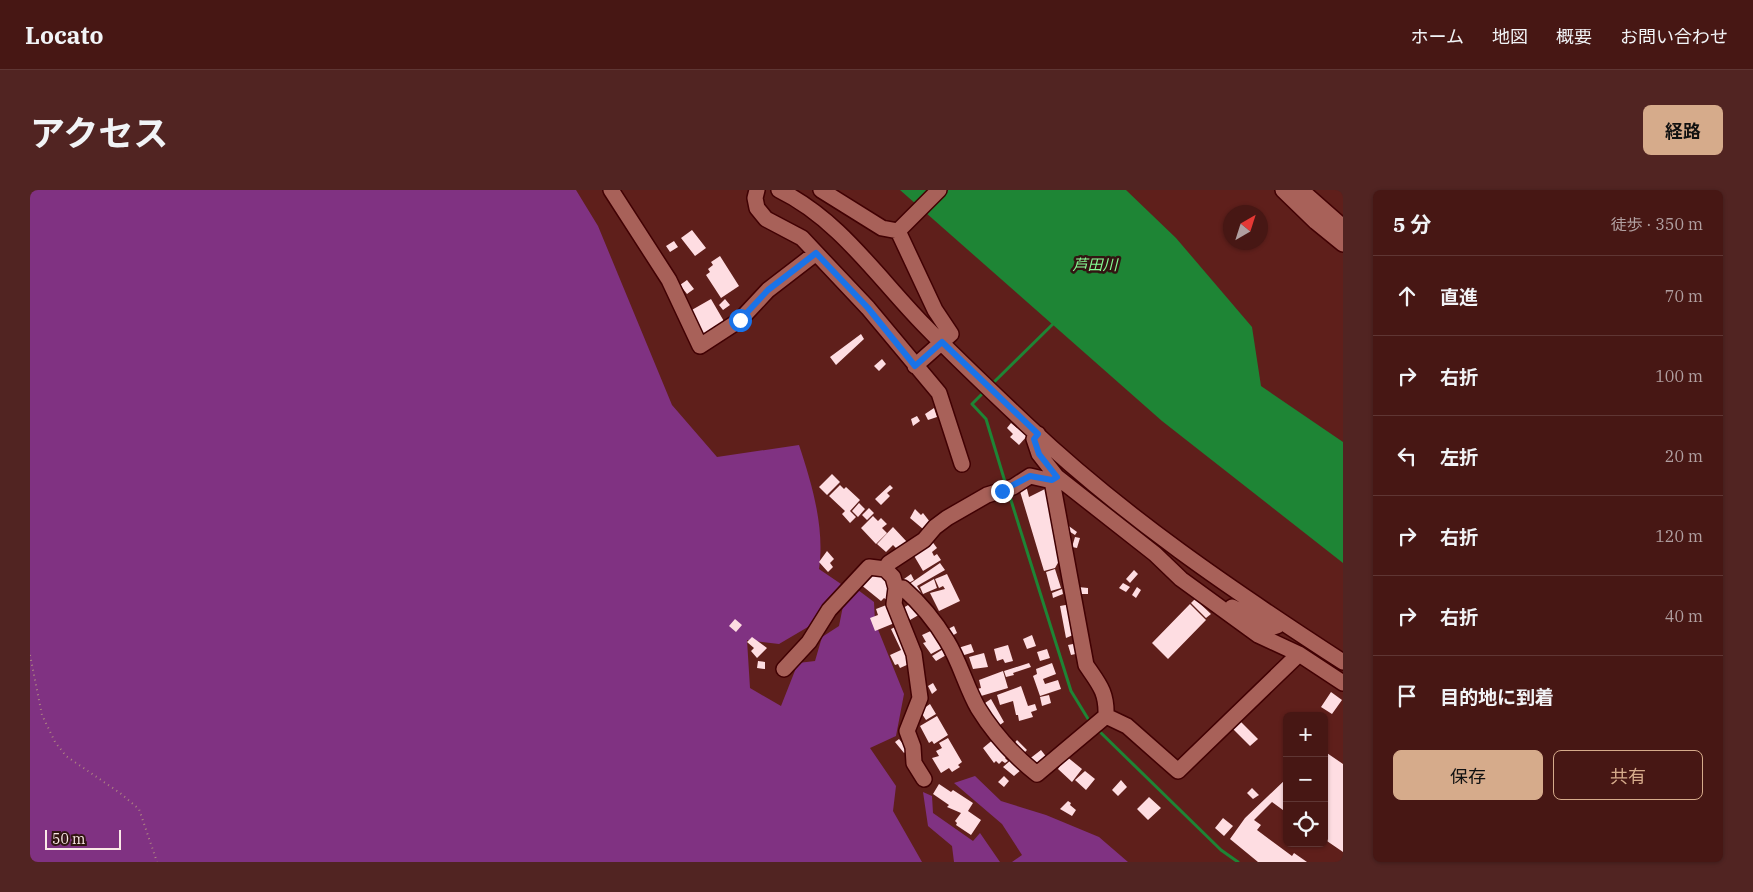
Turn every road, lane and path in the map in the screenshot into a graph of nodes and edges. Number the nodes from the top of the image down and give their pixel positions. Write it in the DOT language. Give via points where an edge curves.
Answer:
graph roads {
  1 [pos="611,190"];
  2 [pos="757,190"];
  3 [pos="779,190"];
  4 [pos="821,190"];
  5 [pos="938,190"];
  6 [pos="1283,190"];
  7 [pos="1301,190"];
  8 [pos="797,194"];
  9 [pos="1343,227"];
  10 [pos="898,231"];
  11 [pos="1343,244"];
  12 [pos="816,253"];
  13 [pos="942,342"];
  14 [pos="915,366"];
  15 [pos="1038,434"];
  16 [pos="962,464"];
  17 [pos="1054,479"];
  18 [pos="1189,559"];
  19 [pos="885,569"];
  20 [pos="896,588"];
  21 [pos="1225,607"];
  22 [pos="1282,622"];
  23 [pos="1299,654"];
  24 [pos="30,655"];
  25 [pos="1343,662"];
  26 [pos="784,669"];
  27 [pos="1343,683"];
  28 [pos="1103,719"];
  29 [pos="924,779"];
  30 [pos="157,862"];
  1 -- 12 [label="street" via="669,280 700,346 740,320 768,290"];
  2 -- 12 [label="street" via="757,208 766,218 802,238"];
  3 -- 8 [label="street"];
  4 -- 10 [label="street" via="882,228"];
  5 -- 10 [label="street"];
  6 -- 11 [label="street"];
  7 -- 9 [label="street"];
  8 -- 13 [label="street" via="827,220"];
  10 -- 13 [label="street" via="935,310 951,334"];
  12 -- 14 [label="street" via="868,308"];
  13 -- 14 [label="street"];
  13 -- 15 [label="street"];
  14 -- 16 [label="street" via="939,393"];
  15 -- 17 [label="street" via="1034,439 1039,454"];
  15 -- 18 [label="street" via="1108,496"];
  17 -- 19 [label="street" via="1030,476 1007,489 987,495 947,518"];
  17 -- 21 [label="street" via="1155,554 1180,579"];
  17 -- 28 [label="street" via="1086,665 1107,700"];
  18 -- 21 [label="street" via="1192,571"];
  18 -- 22 [label="street"];
  19 -- 20 [label="street" via="893,577"];
  19 -- 26 [label="street" via="868,567 829,610 809,642"];
  20 -- 28 [label="street" via="903,588 920,603 947,642 978,707 1000,740 1037,774"];
  20 -- 29 [label="street" via="894,604 914,654 920,698 908,731 914,763"];
  21 -- 22 [label="street" via="1274,627"];
  21 -- 23 [label="street" via="1258,635"];
  22 -- 25 [label="street"];
  23 -- 27 [label="street"];
  23 -- 28 [label="street" via="1178,771 1127,726"];
  24 -- 30 [label="path" via="42,715 55,742 66,756 139,809"];
}
